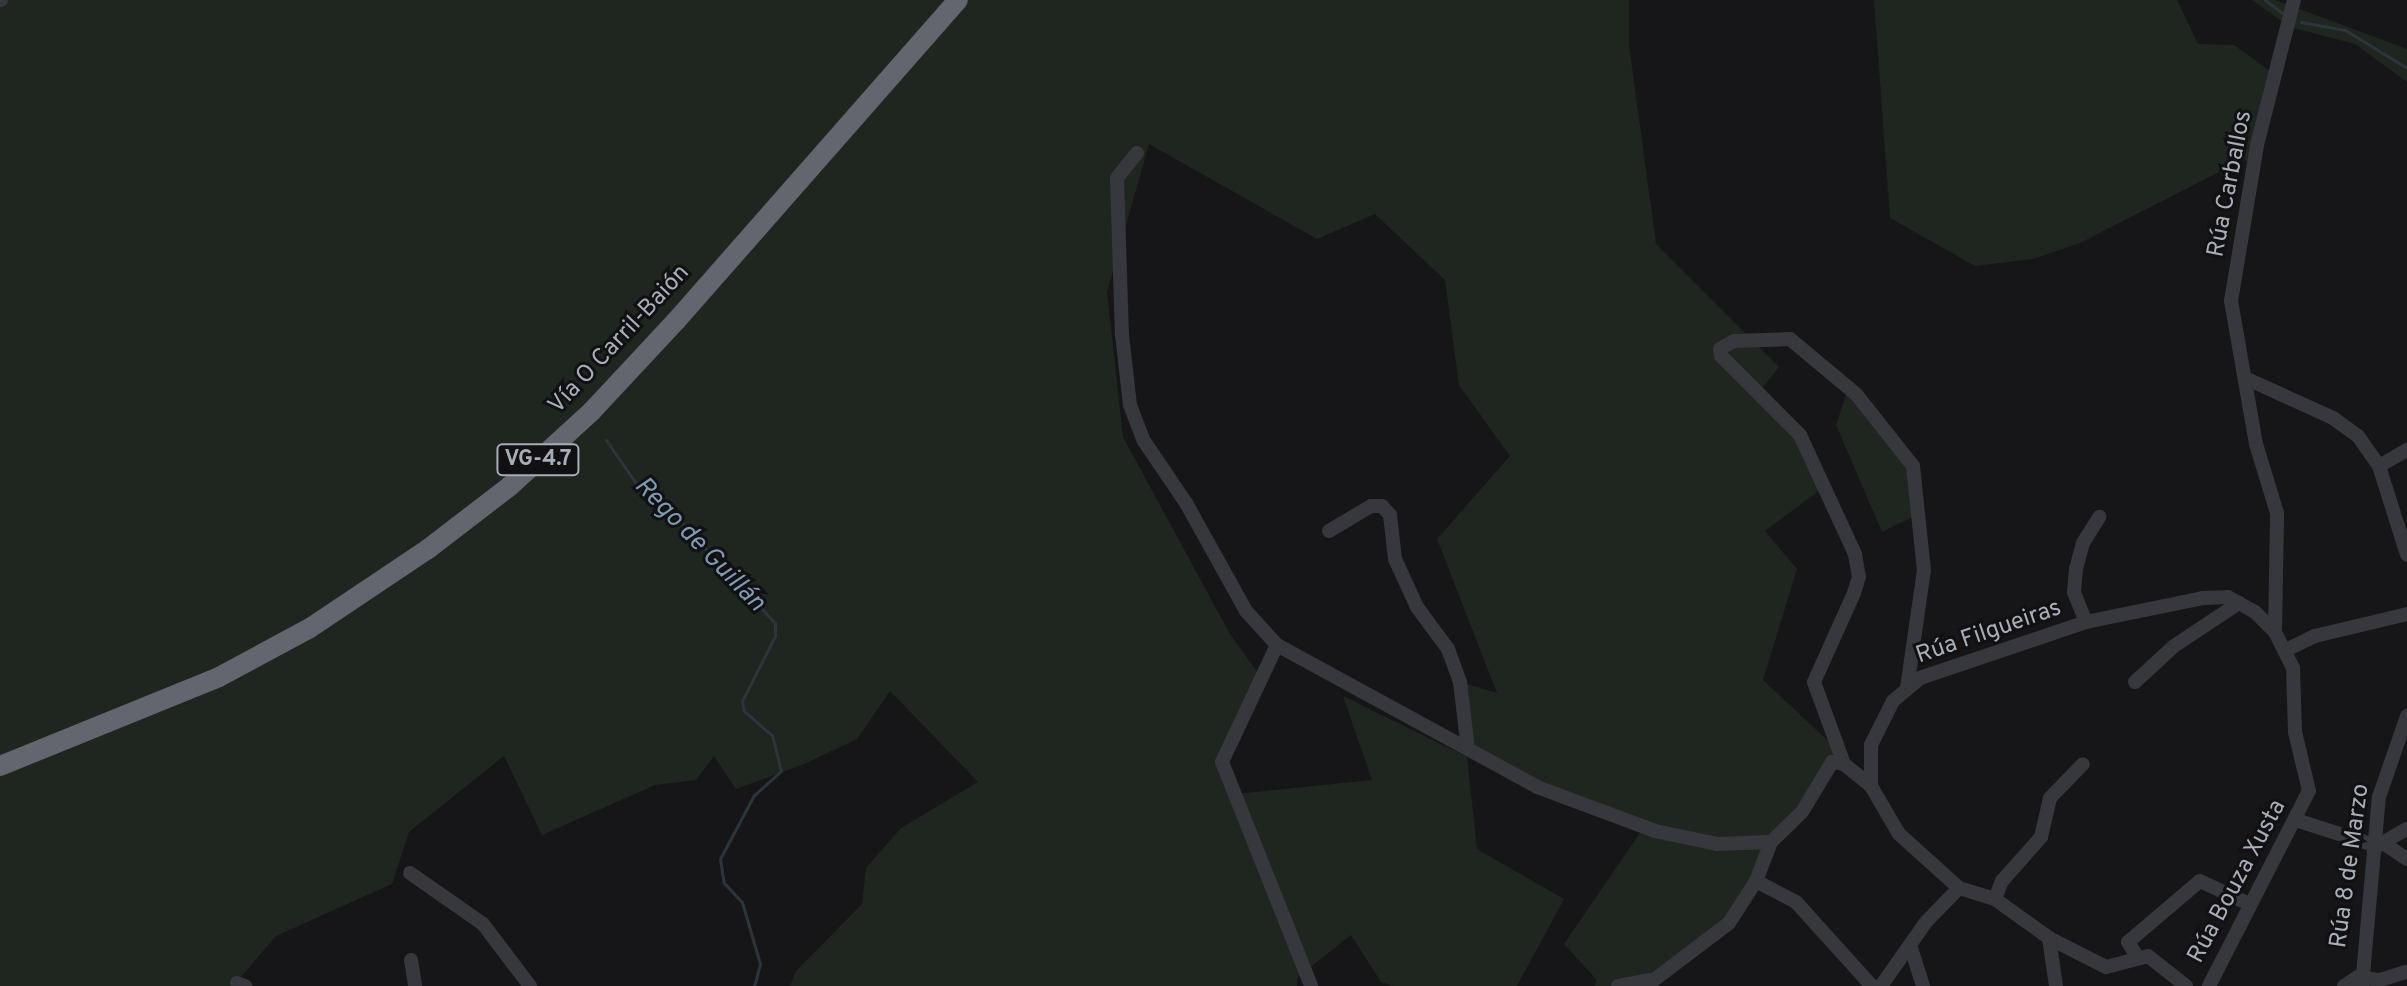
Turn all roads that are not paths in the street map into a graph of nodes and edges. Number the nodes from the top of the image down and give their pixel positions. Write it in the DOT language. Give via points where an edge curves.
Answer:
graph roads {
  1 [pos="958,0"];
  2 [pos="2294,0"];
  3 [pos="1137,153"];
  4 [pos="2245,378"];
  5 [pos="2407,450"];
  6 [pos="2379,466"];
  7 [pos="2099,517"];
  8 [pos="1329,531"];
  9 [pos="2407,555"];
  10 [pos="2239,603"];
  11 [pos="2407,614"];
  12 [pos="2086,622"];
  13 [pos="2275,632"];
  14 [pos="1277,645"];
  15 [pos="2288,649"];
  16 [pos="2135,682"];
  17 [pos="1907,688"];
  18 [pos="2407,716"];
  19 [pos="1468,749"];
  20 [pos="1844,764"];
  21 [pos="2083,764"];
  22 [pos="0,766"];
  23 [pos="1871,786"];
  24 [pos="2296,820"];
  25 [pos="2407,829"];
  26 [pos="1771,842"];
  27 [pos="2382,846"];
  28 [pos="2407,859"];
  29 [pos="410,873"];
  30 [pos="1756,881"];
  31 [pos="1959,888"];
  32 [pos="1995,899"];
  33 [pos="2249,904"];
  34 [pos="2049,938"];
  35 [pos="1910,945"];
  36 [pos="2138,958"];
  37 [pos="411,960"];
  38 [pos="2407,972"];
  39 [pos="2360,982"];
  40 [pos="1647,983"];
  41 [pos="415,986"];
  42 [pos="530,986"];
  43 [pos="1311,986"];
  44 [pos="1618,986"];
  45 [pos="1872,986"];
  46 [pos="1881,986"];
  47 [pos="1923,986"];
  48 [pos="2056,986"];
  49 [pos="2186,986"];
  50 [pos="2209,986"];
  51 [pos="2344,986"];
  1 -- 22 [label="highway, Vía O Carril-Baión / VG-4.7" via="676,321 592,411 510,486 310,628 219,677"];
  2 -- 4 [label="street, Rúa Carballos" via="2252,165 2231,301"];
  3 -- 14 [label="street" via="1117,178 1130,405 1144,441 1186,503 1246,611"];
  4 -- 6 [label="street" via="2333,418 2358,436"];
  4 -- 13 [label="street" via="2256,444 2277,513"];
  5 -- 6 [label="street"];
  6 -- 9 [label="street"];
  7 -- 12 [label="street, Rúa Filgueiras" via="2076,569 2074,592"];
  8 -- 19 [label="street" via="1371,506 1382,506 1390,515 1395,559 1417,607 1448,649 1460,682"];
  10 -- 12 [label="street, Rúa Filgueiras" via="2203,598"];
  10 -- 13 [label="street"];
  10 -- 16 [label="street" via="2174,646"];
  11 -- 15 [label="street" via="2315,636"];
  12 -- 17 [label="street, Rúa Filgueiras" via="1920,678"];
  13 -- 15 [label="street"];
  14 -- 19 [label="street"];
  14 -- 43 [label="street" via="1222,762"];
  15 -- 24 [label="street, Rúa Bouza Xusta" via="2295,732 2309,791"];
  17 -- 20 [label="street" via="1924,570 1913,466 1856,394 1790,339 1734,341 1720,349 1721,356 1800,435 1855,554 1859,577 1854,593 1814,682"];
  17 -- 23 [label="street" via="1893,701 1871,745"];
  18 -- 27 [label="street, Rúa 8 de Marzo" via="2379,797"];
  19 -- 26 [label="street" via="1537,787 1655,831 1717,844"];
  20 -- 23 [label="street"];
  20 -- 26 [label="street" via="1832,762 1802,812"];
  21 -- 32 [label="street" via="2050,798 2041,837 2002,881"];
  23 -- 31 [label="street" via="1899,834"];
  24 -- 27 [label="street"];
  24 -- 33 [label="street, Rúa Bouza Xusta"];
  25 -- 27 [label="street"];
  26 -- 30 [label="street"];
  27 -- 28 [label="street"];
  27 -- 39 [label="street, Rúa 8 de Marzo"];
  29 -- 42 [label="street" via="483,924"];
  30 -- 40 [label="street" via="1729,923"];
  30 -- 45 [label="street" via="1796,902"];
  31 -- 32 [label="street"];
  31 -- 35 [label="street"];
  32 -- 34 [label="street"];
  33 -- 36 [label="street" via="2200,881 2128,942"];
  33 -- 50 [label="street, Rúa Bouza Xusta"];
  34 -- 36 [label="street" via="2106,967"];
  34 -- 48 [label="street"];
  35 -- 46 [label="street"];
  35 -- 47 [label="street"];
  36 -- 49 [label="street" via="2148,956"];
  37 -- 41 [label="street"];
  38 -- 39 [label="street"];
  39 -- 51 [label="street"];
  40 -- 44 [label="street"];
}
